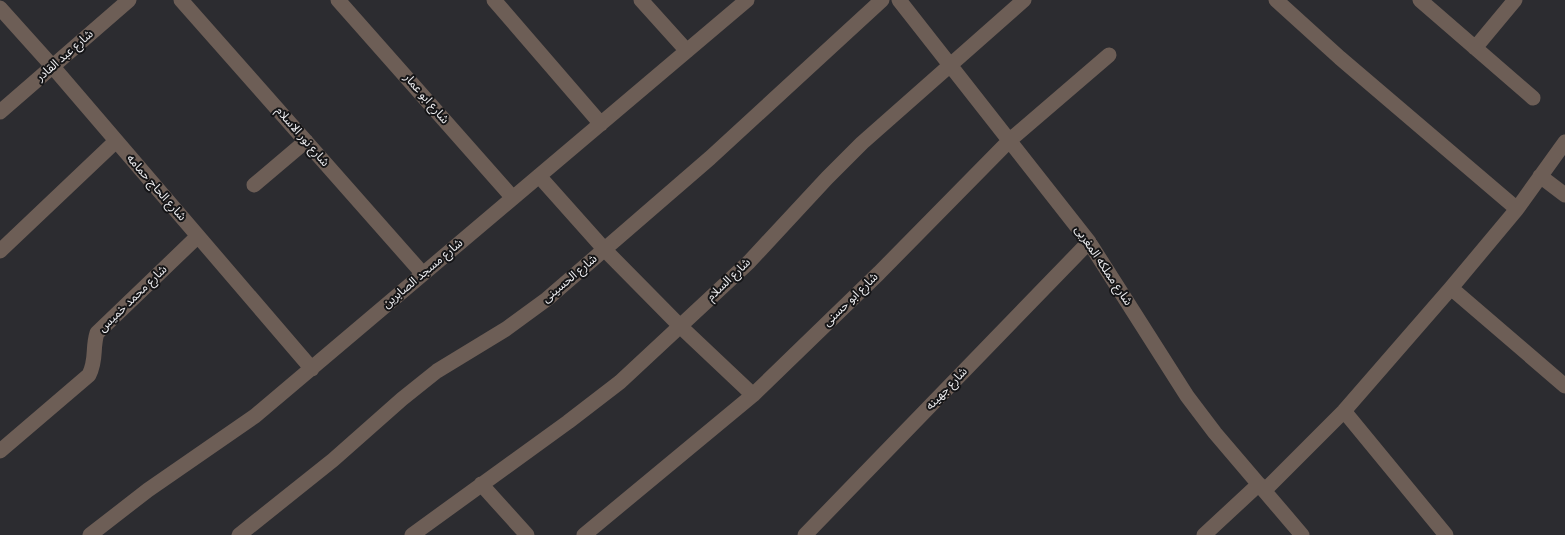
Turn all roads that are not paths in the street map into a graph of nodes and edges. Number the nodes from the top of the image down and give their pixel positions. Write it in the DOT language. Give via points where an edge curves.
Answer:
graph roads {
  1 [pos="129,0"];
  2 [pos="182,0"];
  3 [pos="338,0"];
  4 [pos="494,0"];
  5 [pos="641,0"];
  6 [pos="747,0"];
  7 [pos="882,0"];
  8 [pos="899,0"];
  9 [pos="1024,0"];
  10 [pos="1276,0"];
  11 [pos="1420,0"];
  12 [pos="1515,0"];
  13 [pos="0,8"];
  14 [pos="1475,48"];
  15 [pos="687,51"];
  16 [pos="1109,55"];
  17 [pos="951,66"];
  18 [pos="53,67"];
  19 [pos="1533,98"];
  20 [pos="0,112"];
  21 [pos="601,124"];
  22 [pos="1010,140"];
  23 [pos="116,141"];
  24 [pos="306,141"];
  25 [pos="1565,142"];
  26 [pos="539,176"];
  27 [pos="1540,176"];
  28 [pos="254,185"];
  29 [pos="1565,195"];
  30 [pos="513,198"];
  31 [pos="1517,208"];
  32 [pos="198,236"];
  33 [pos="1089,242"];
  34 [pos="605,250"];
  35 [pos="0,251"];
  36 [pos="423,274"];
  37 [pos="1451,288"];
  38 [pos="681,327"];
  39 [pos="312,369"];
  40 [pos="1565,386"];
  41 [pos="753,395"];
  42 [pos="1344,411"];
  43 [pos="0,451"];
  44 [pos="481,484"];
  45 [pos="1262,487"];
  46 [pos="90,535"];
  47 [pos="239,535"];
  48 [pos="412,535"];
  49 [pos="527,535"];
  50 [pos="584,535"];
  51 [pos="805,535"];
  52 [pos="1204,535"];
  53 [pos="1302,535"];
  54 [pos="1446,535"];
  1 -- 18 [label="street, شارع عبد القادر"];
  2 -- 24 [label="street, شارع نور الاسلام"];
  3 -- 30 [label="street, شارع ابو عمار"];
  4 -- 21 [label="street"];
  5 -- 15 [label="street"];
  6 -- 15 [label="street, شارع مسجد الصابرين"];
  7 -- 34 [label="street, شارع الحسينى"];
  8 -- 17 [label="street, شارع مملكه المغربى"];
  9 -- 17 [label="street, شارع السلام"];
  10 -- 31 [label="street"];
  11 -- 14 [label="street"];
  12 -- 14 [label="street"];
  13 -- 18 [label="street, شارع الحاج حمامه"];
  14 -- 19 [label="street"];
  15 -- 21 [label="street, شارع مسجد الصابرين"];
  16 -- 22 [label="street, شارع ابو حسنى"];
  17 -- 22 [label="street, شارع مملكه المغربى"];
  17 -- 38 [label="street, شارع السلام" via="862,143 749,262"];
  18 -- 20 [label="street, شارع عبد القادر"];
  18 -- 23 [label="street, شارع الحاج حمامه"];
  21 -- 26 [label="street, شارع مسجد الصابرين"];
  22 -- 33 [label="street, شارع مملكه المغربى"];
  22 -- 41 [label="street, شارع ابو حسنى"];
  23 -- 32 [label="street, شارع الحاج حمامه"];
  23 -- 35 [label="street"];
  24 -- 28 [label="street"];
  24 -- 36 [label="street, شارع نور الاسلام"];
  25 -- 27 [label="street"];
  26 -- 30 [label="street, شارع مسجد الصابرين"];
  26 -- 34 [label="street"];
  27 -- 29 [label="street"];
  27 -- 31 [label="street"];
  30 -- 36 [label="street, شارع مسجد الصابرين"];
  31 -- 37 [label="street"];
  32 -- 39 [label="street, شارع الحاج حمامه"];
  32 -- 43 [label="street, شارع محمد خميس" via="97,333 94,365 89,375"];
  33 -- 45 [label="street, شارع مملكه المغربى" via="1187,396"];
  33 -- 51 [label="street, شارع جهينه"];
  34 -- 38 [label="street"];
  34 -- 47 [label="street, شارع الحسينى" via="506,329 437,371 334,460"];
  36 -- 39 [label="street, شارع مسجد الصابرين"];
  37 -- 40 [label="street"];
  37 -- 42 [label="street"];
  38 -- 41 [label="street"];
  38 -- 44 [label="street, شارع السلام" via="620,382"];
  39 -- 46 [label="street, شارع مسجد الصابرين" via="255,416 148,490"];
  41 -- 50 [label="street, شارع ابو حسنى"];
  42 -- 45 [label="street"];
  42 -- 54 [label="street"];
  44 -- 48 [label="street, شارع السلام"];
  44 -- 49 [label="street"];
  45 -- 52 [label="street"];
  45 -- 53 [label="street, شارع مملكه المغربى"];
}
